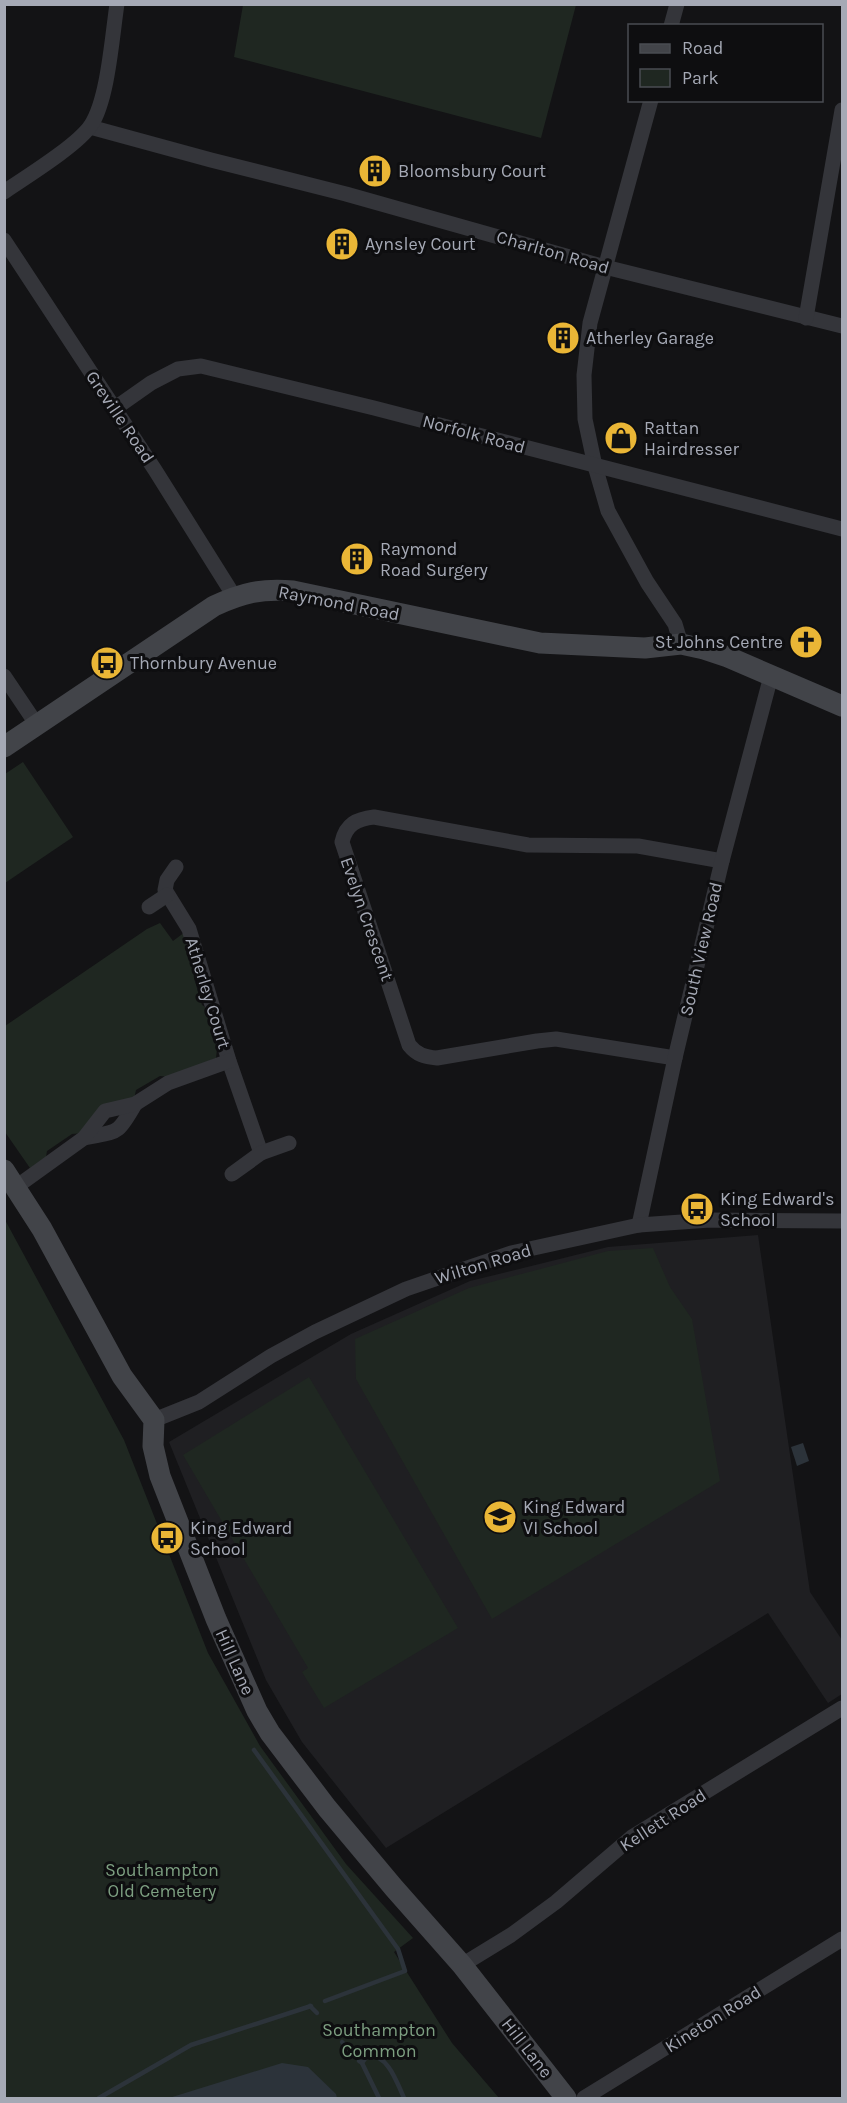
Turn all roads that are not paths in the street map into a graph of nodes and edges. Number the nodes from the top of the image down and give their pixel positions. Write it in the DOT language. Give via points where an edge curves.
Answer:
graph roads {
  1 [pos="117,4"];
  2 [pos="677,4"];
  3 [pos="672,24"];
  4 [pos="650,102"];
  5 [pos="843,110"];
  6 [pos="90,127"];
  7 [pos="4,192"];
  8 [pos="4,240"];
  9 [pos="605,267"];
  10 [pos="806,318"];
  11 [pos="843,326"];
  12 [pos="114,409"];
  13 [pos="595,466"];
  14 [pos="843,529"];
  15 [pos="234,596"];
  16 [pos="681,644"];
  17 [pos="4,676"];
  18 [pos="771,676"];
  19 [pos="843,706"];
  20 [pos="37,724"];
  21 [pos="4,747"];
  22 [pos="722,861"];
  23 [pos="176,867"];
  24 [pos="166,895"];
  25 [pos="149,907"];
  26 [pos="675,1058"];
  27 [pos="229,1061"];
  28 [pos="135,1104"];
  29 [pos="84,1138"];
  30 [pos="289,1143"];
  31 [pos="261,1153"];
  32 [pos="232,1174"];
  33 [pos="10,1179"];
  34 [pos="843,1204"];
  35 [pos="841,1221"];
  36 [pos="639,1225"];
  37 [pos="154,1420"];
  38 [pos="843,1708"];
  39 [pos="843,1939"];
  40 [pos="462,1965"];
  41 [pos="566,2098"];
  42 [pos="584,2098"];
  1 -- 6 [label="street" via="102,98"];
  2 -- 3 [label="street"];
  4 -- 9 [label="street"];
  5 -- 10 [label="street"];
  6 -- 7 [label="street"];
  6 -- 9 [label="street, Charlton Road"];
  8 -- 12 [label="street, Greville Road"];
  9 -- 10 [label="street, Charlton Road"];
  9 -- 13 [label="street" via="590,323 584,375 585,419"];
  10 -- 11 [label="street, Charlton Road"];
  12 -- 13 [label="street, Norfolk Road" via="178,369 201,366"];
  12 -- 15 [label="street, Greville Road"];
  13 -- 14 [label="street, Norfolk Road"];
  13 -- 16 [label="street" via="608,512 675,624"];
  15 -- 16 [label="street, Raymond Road" via="254,591 293,591 549,644 645,648"];
  15 -- 20 [label="street, Raymond Road" via="213,606"];
  16 -- 18 [label="street" via="728,657"];
  17 -- 20 [label="street"];
  18 -- 19 [label="street"];
  18 -- 22 [label="street, South View Road"];
  20 -- 21 [label="street, Raymond Road"];
  22 -- 26 [label="street, South View Road"];
  22 -- 26 [label="street, Evelyn Crescent" via="638,846 528,845 374,817 351,823 344,832 342,842 410,1045 416,1053 437,1058 556,1040"];
  23 -- 24 [label="street" via="167,880"];
  24 -- 25 [label="street"];
  24 -- 27 [label="street, Atherley Court" via="189,929"];
  26 -- 36 [label="street, South View Road"];
  27 -- 28 [label="street, Atherley Court" via="168,1083"];
  27 -- 31 [label="street, Atherley Court"];
  28 -- 29 [label="street, Atherley Court" via="105,1111"];
  28 -- 29 [label="street, Atherley Court" via="116,1132"];
  29 -- 33 [label="street, Atherley Court"];
  30 -- 31 [label="street"];
  31 -- 32 [label="street"];
  33 -- 37 [label="street" via="42,1229 122,1376"];
  34 -- 35 [label="street"];
  35 -- 36 [label="street, Wilton Road" via="710,1220"];
  36 -- 37 [label="street, Wilton Road" via="511,1253 406,1289 271,1356 199,1402"];
  37 -- 40 [label="street, Hill Lane" via="153,1446 160,1476 257,1711 334,1816"];
  38 -- 40 [label="street, Kellett Road" via="632,1837 556,1902"];
  39 -- 42 [label="street, Kineton Road"];
  40 -- 41 [label="street, Hill Lane"];
}
